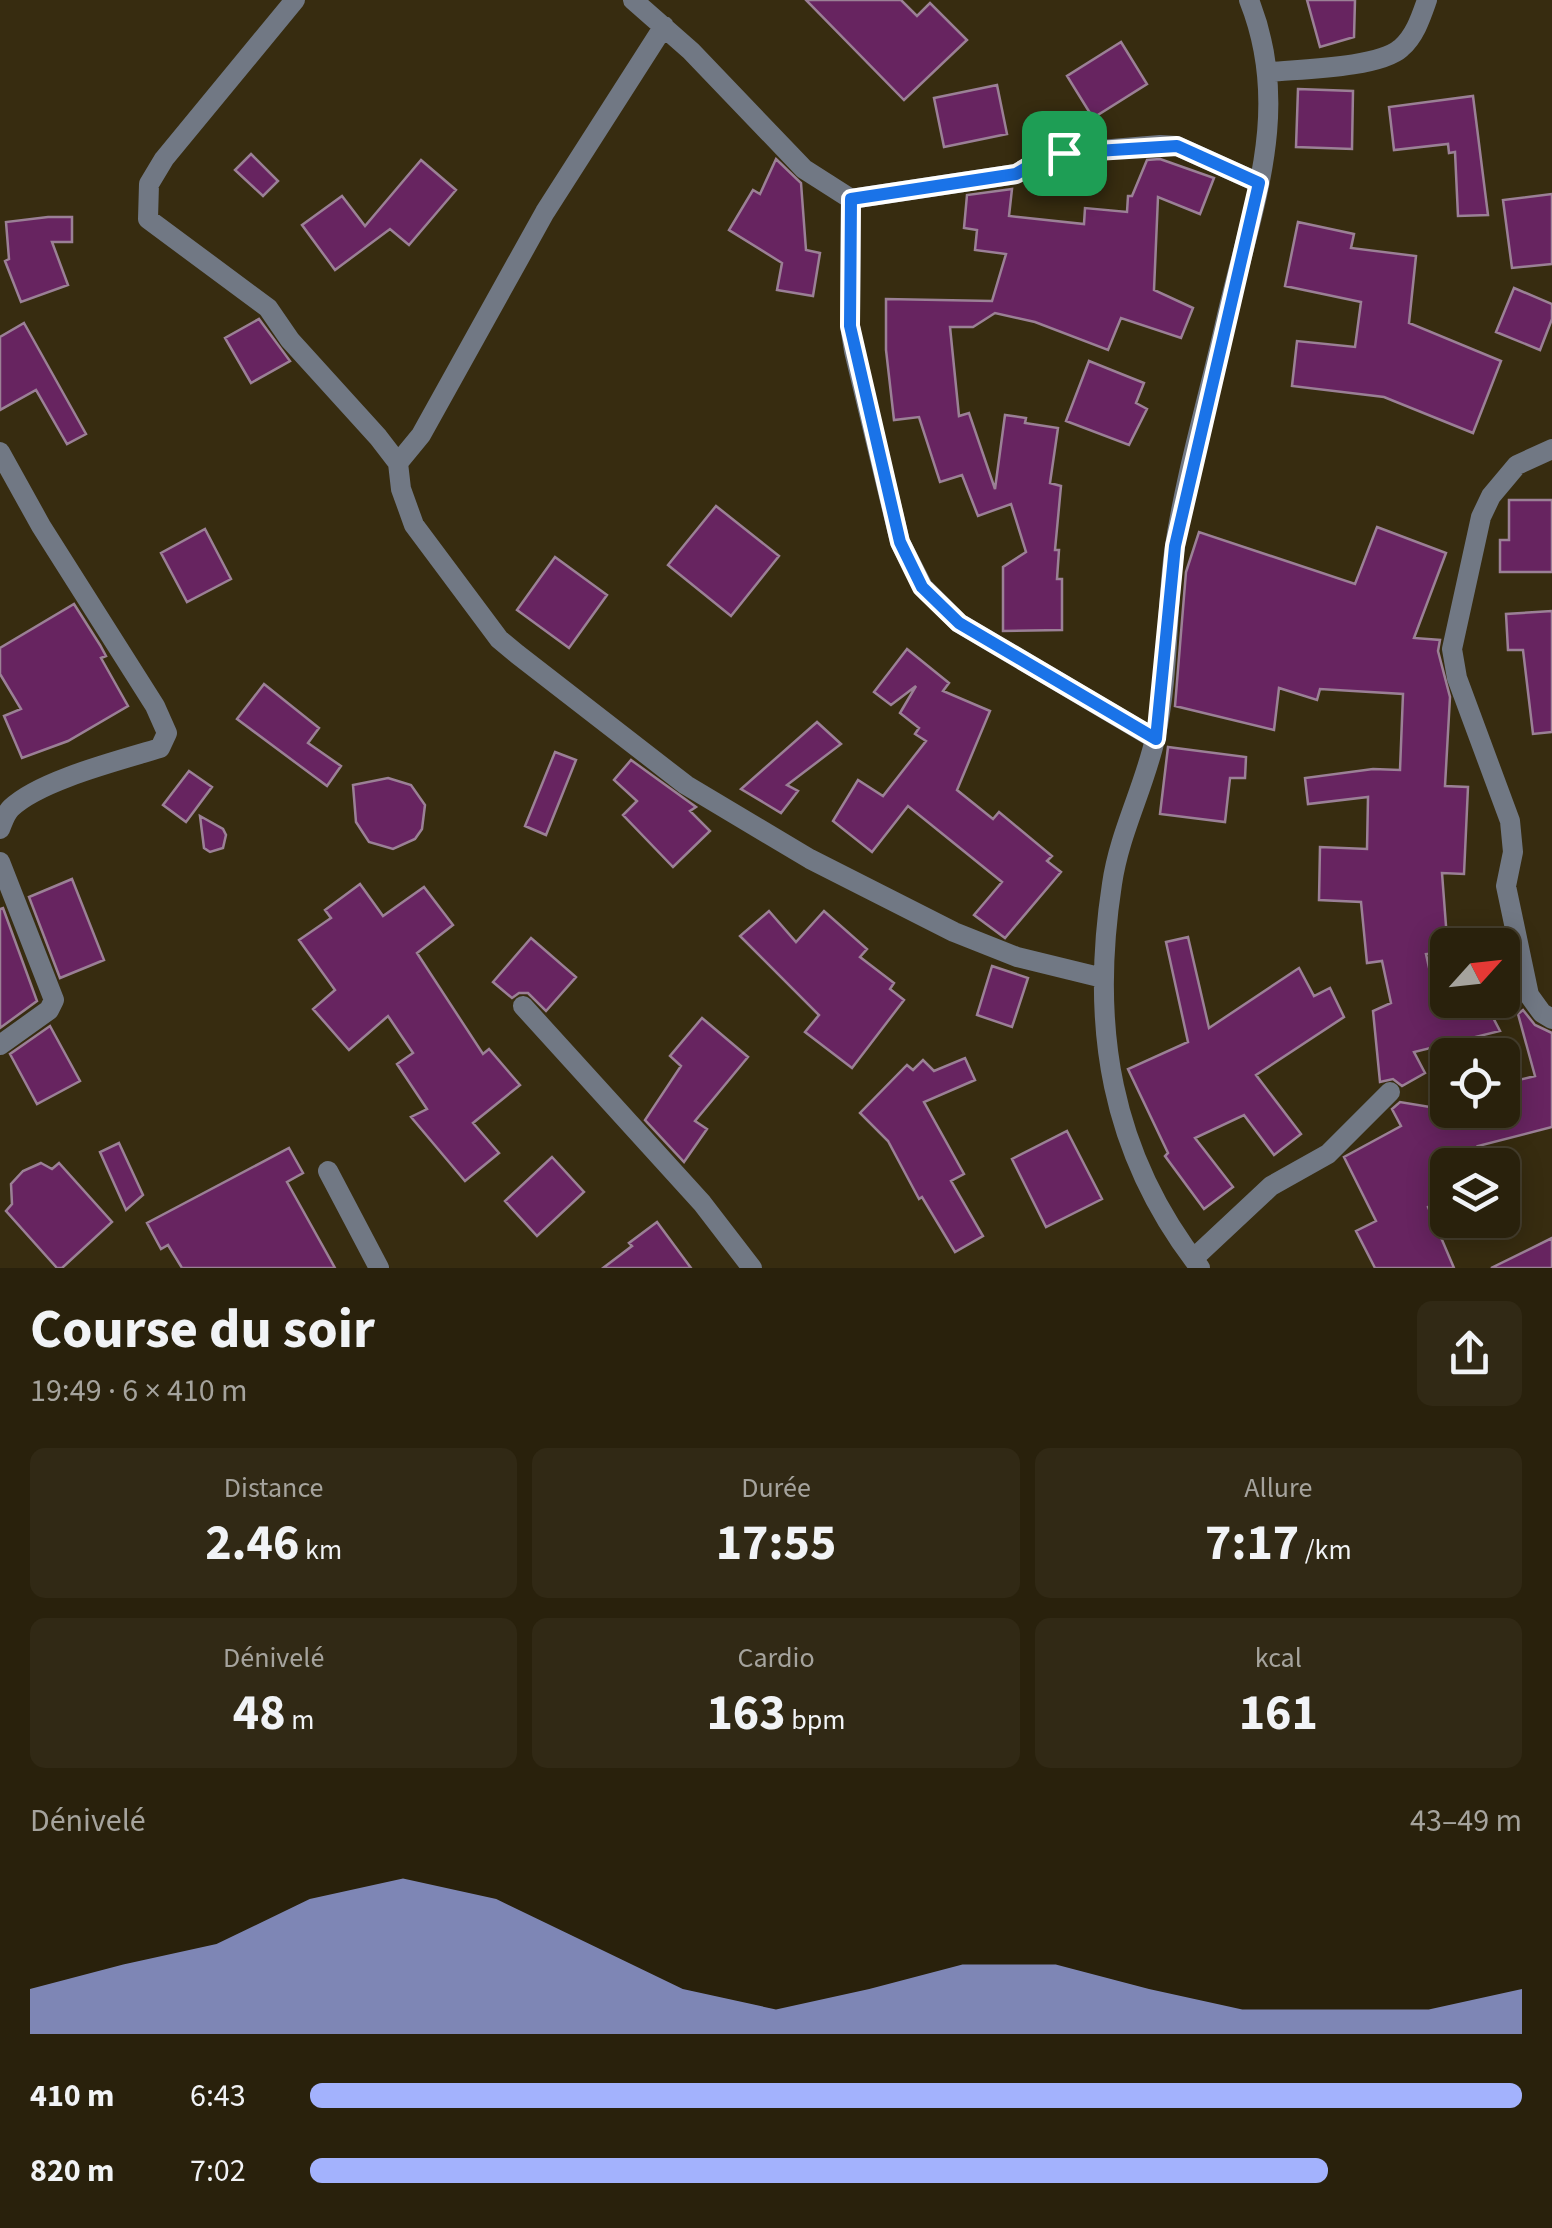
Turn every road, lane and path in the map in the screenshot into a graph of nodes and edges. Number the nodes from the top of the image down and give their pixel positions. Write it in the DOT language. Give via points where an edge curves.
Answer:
graph roads {
  1 [pos="295,0"];
  2 [pos="633,0"];
  3 [pos="1249,0"];
  4 [pos="1427,0"];
  5 [pos="664,26"];
  6 [pos="1270,72"];
  7 [pos="1259,183"];
  8 [pos="851,199"];
  9 [pos="1552,448"];
  10 [pos="0,452"];
  11 [pos="398,463"];
  12 [pos="1156,739"];
  13 [pos="1,826"];
  14 [pos="0,862"];
  15 [pos="1103,978"];
  16 [pos="522,1006"];
  17 [pos="1552,1019"];
  18 [pos="0,1045"];
  19 [pos="1390,1092"];
  20 [pos="328,1171"];
  21 [pos="1196,1263"];
  22 [pos="378,1268"];
  23 [pos="752,1268"];
  1 -- 11 [label="street" via="164,159 149,184 148,219 268,308"];
  2 -- 5 [label="street"];
  3 -- 6 [label="street"];
  4 -- 6 [label="street" via="1400,50 1367,61"];
  5 -- 8 [label="street" via="804,169"];
  5 -- 11 [label="street" via="536,228 421,436"];
  6 -- 7 [label="street"];
  7 -- 8 [label="street" via="1177,146 1160,146 1046,156 1016,174"];
  7 -- 12 [label="street" via="1175,546"];
  8 -- 12 [label="street" via="852,338 910,566 959,623"];
  9 -- 17 [label="street" via="1517,465 1491,496 1452,649 1510,821 1506,886 1530,995"];
  10 -- 13 [label="street" via="168,734 160,748 21,801"];
  11 -- 15 [label="street" via="414,525 499,638 686,785 938,925 1017,957"];
  12 -- 15 [label="street" via="1112,883"];
  14 -- 18 [label="street" via="54,1000"];
  15 -- 21 [label="street" via="1119,1120 1148,1187"];
  16 -- 23 [label="street" via="702,1203"];
  19 -- 21 [label="street" via="1328,1154 1270,1186"];
  20 -- 22 [label="street"];
}
